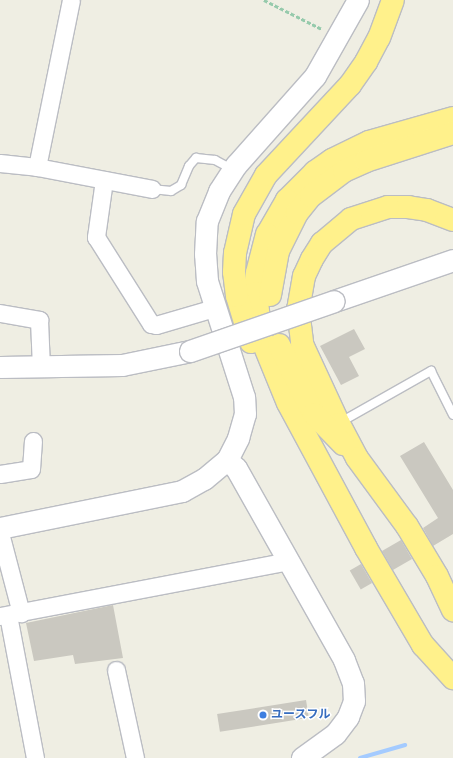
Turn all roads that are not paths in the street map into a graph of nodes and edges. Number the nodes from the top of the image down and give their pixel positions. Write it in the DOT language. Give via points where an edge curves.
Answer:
graph roads {
  1 [pos="71,0"];
  2 [pos="358,0"];
  3 [pos="393,0"];
  4 [pos="453,118"];
  5 [pos="453,133"];
  6 [pos="0,163"];
  7 [pos="37,167"];
  8 [pos="233,169"];
  9 [pos="104,180"];
  10 [pos="152,189"];
  11 [pos="453,220"];
  12 [pos="453,260"];
  13 [pos="214,308"];
  14 [pos="0,313"];
  15 [pos="0,367"];
  16 [pos="41,367"];
  17 [pos="288,402"];
  18 [pos="453,415"];
  19 [pos="324,435"];
  20 [pos="33,441"];
  21 [pos="227,460"];
  22 [pos="0,474"];
  23 [pos="0,528"];
  24 [pos="0,533"];
  25 [pos="287,562"];
  26 [pos="453,610"];
  27 [pos="10,615"];
  28 [pos="116,670"];
  29 [pos="453,678"];
  30 [pos="35,758"];
  31 [pos="135,758"];
  32 [pos="302,758"];
  1 -- 7 [label="street"];
  2 -- 8 [label="street" via="339,38 315,76"];
  3 -- 17 [label="highway" via="379,38 350,85 266,175 244,214 234,272 242,319 262,363"];
  4 -- 17 [label="highway" via="369,142 332,160 300,186 276,216 267,234 260,259 256,314 268,356"];
  5 -- 19 [label="highway" via="344,171 311,196 286,232 278,251 270,289 276,333 297,384"];
  6 -- 7 [label="street"];
  7 -- 9 [label="street"];
  8 -- 10 [label="lane" via="215,160 196,158 189,166 181,185 171,191"];
  8 -- 13 [label="street" via="219,191 207,221 207,281"];
  9 -- 10 [label="street"];
  9 -- 13 [label="street" via="96,237 151,324"];
  11 -- 19 [label="highway" via="427,210 408,207 388,207 369,211 336,229 312,259 300,293 299,328 309,362"];
  12 -- 16 [label="street, bridge" via="190,351 122,365"];
  13 -- 21 [label="street" via="244,397 245,414"];
  14 -- 16 [label="street" via="39,320"];
  15 -- 16 [label="street"];
  17 -- 19 [label="highway"];
  18 -- 19 [label="lane" via="431,371"];
  19 -- 26 [label="highway" via="357,458 407,526 437,576"];
  19 -- 29 [label="highway" via="366,548 423,645"];
  20 -- 22 [label="street" via="31,469"];
  21 -- 23 [label="street" via="204,479 182,491"];
  21 -- 25 [label="street" via="236,468"];
  24 -- 27 [label="street"];
  25 -- 27 [label="street"];
  25 -- 32 [label="street" via="344,660 353,683 354,701 348,717 335,734"];
  27 -- 30 [label="street"];
  28 -- 31 [label="street"];
}
